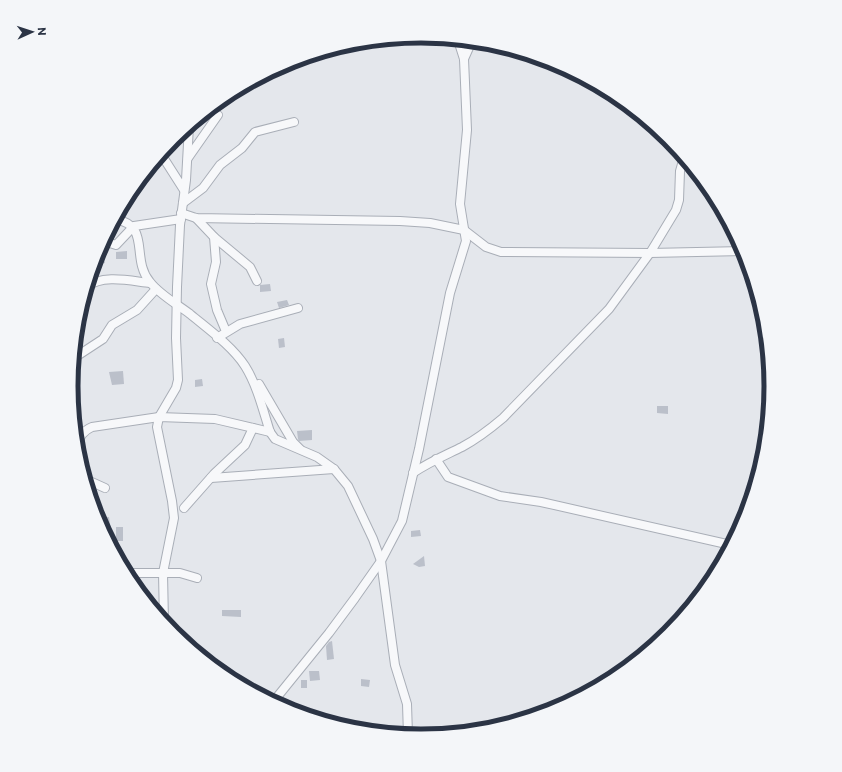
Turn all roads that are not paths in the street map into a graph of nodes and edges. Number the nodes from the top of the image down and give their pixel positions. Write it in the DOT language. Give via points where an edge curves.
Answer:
graph roads {
  1 [pos="460,45"];
  2 [pos="469,47"];
  3 [pos="464,59"];
  4 [pos="218,115"];
  5 [pos="294,122"];
  6 [pos="189,134"];
  7 [pos="164,159"];
  8 [pos="187,159"];
  9 [pos="682,164"];
  10 [pos="184,190"];
  11 [pos="183,203"];
  12 [pos="181,216"];
  13 [pos="196,218"];
  14 [pos="121,220"];
  15 [pos="134,226"];
  16 [pos="464,230"];
  17 [pos="214,237"];
  18 [pos="109,242"];
  19 [pos="736,251"];
  20 [pos="650,253"];
  21 [pos="95,281"];
  22 [pos="257,281"];
  23 [pos="153,286"];
  24 [pos="177,304"];
  25 [pos="298,308"];
  26 [pos="225,329"];
  27 [pos="217,338"];
  28 [pos="80,354"];
  29 [pos="259,384"];
  30 [pos="159,417"];
  31 [pos="253,428"];
  32 [pos="270,432"];
  33 [pos="82,435"];
  34 [pos="303,452"];
  35 [pos="436,460"];
  36 [pos="334,469"];
  37 [pos="413,472"];
  38 [pos="211,478"];
  39 [pos="92,482"];
  40 [pos="105,488"];
  41 [pos="184,508"];
  42 [pos="726,544"];
  43 [pos="381,561"];
  44 [pos="134,573"];
  45 [pos="164,573"];
  46 [pos="197,578"];
  47 [pos="164,613"];
  48 [pos="277,697"];
  49 [pos="408,728"];
  1 -- 3 [label="street"];
  2 -- 3 [label="street"];
  3 -- 16 [label="street" via="467,130 460,193"];
  4 -- 8 [label="street"];
  5 -- 11 [label="street" via="255,132 242,148 220,166 203,188"];
  6 -- 8 [label="street"];
  7 -- 10 [label="street"];
  8 -- 10 [label="street"];
  9 -- 20 [label="street" via="676,210"];
  10 -- 11 [label="street"];
  11 -- 12 [label="street"];
  12 -- 13 [label="street"];
  12 -- 15 [label="street"];
  12 -- 24 [label="street"];
  13 -- 16 [label="street" via="400,221 430,223"];
  13 -- 17 [label="street"];
  14 -- 15 [label="street"];
  15 -- 18 [label="street" via="116,245"];
  15 -- 23 [label="street" via="142,270"];
  16 -- 20 [label="street" via="486,247 501,252"];
  16 -- 37 [label="street" via="466,246 450,293"];
  17 -- 22 [label="street" via="250,266"];
  17 -- 26 [label="street" via="216,262 212,284 217,310"];
  19 -- 20 [label="street"];
  20 -- 35 [label="street" via="609,309 518,405 486,432"];
  21 -- 23 [label="street" via="122,280"];
  23 -- 24 [label="street"];
  23 -- 28 [label="street" via="137,310 112,325 103,339"];
  24 -- 27 [label="street"];
  24 -- 30 [label="street" via="177,384"];
  25 -- 27 [label="street" via="240,324"];
  27 -- 32 [label="street" via="245,366"];
  29 -- 34 [label="street" via="293,442"];
  30 -- 31 [label="street" via="215,419"];
  30 -- 33 [label="street" via="92,427"];
  30 -- 45 [label="street" via="157,427 174,518"];
  31 -- 32 [label="street"];
  31 -- 38 [label="street" via="245,445"];
  32 -- 34 [label="street" via="275,439"];
  34 -- 36 [label="street"];
  35 -- 37 [label="street"];
  35 -- 42 [label="street" via="448,477 500,496 541,502"];
  36 -- 38 [label="street"];
  36 -- 43 [label="street" via="348,486"];
  37 -- 43 [label="street" via="402,521"];
  38 -- 41 [label="street"];
  39 -- 40 [label="street"];
  43 -- 48 [label="street" via="329,633"];
  43 -- 49 [label="street" via="394,658 407,704"];
  44 -- 45 [label="street"];
  45 -- 46 [label="street" via="180,573"];
  45 -- 47 [label="street"];
}
